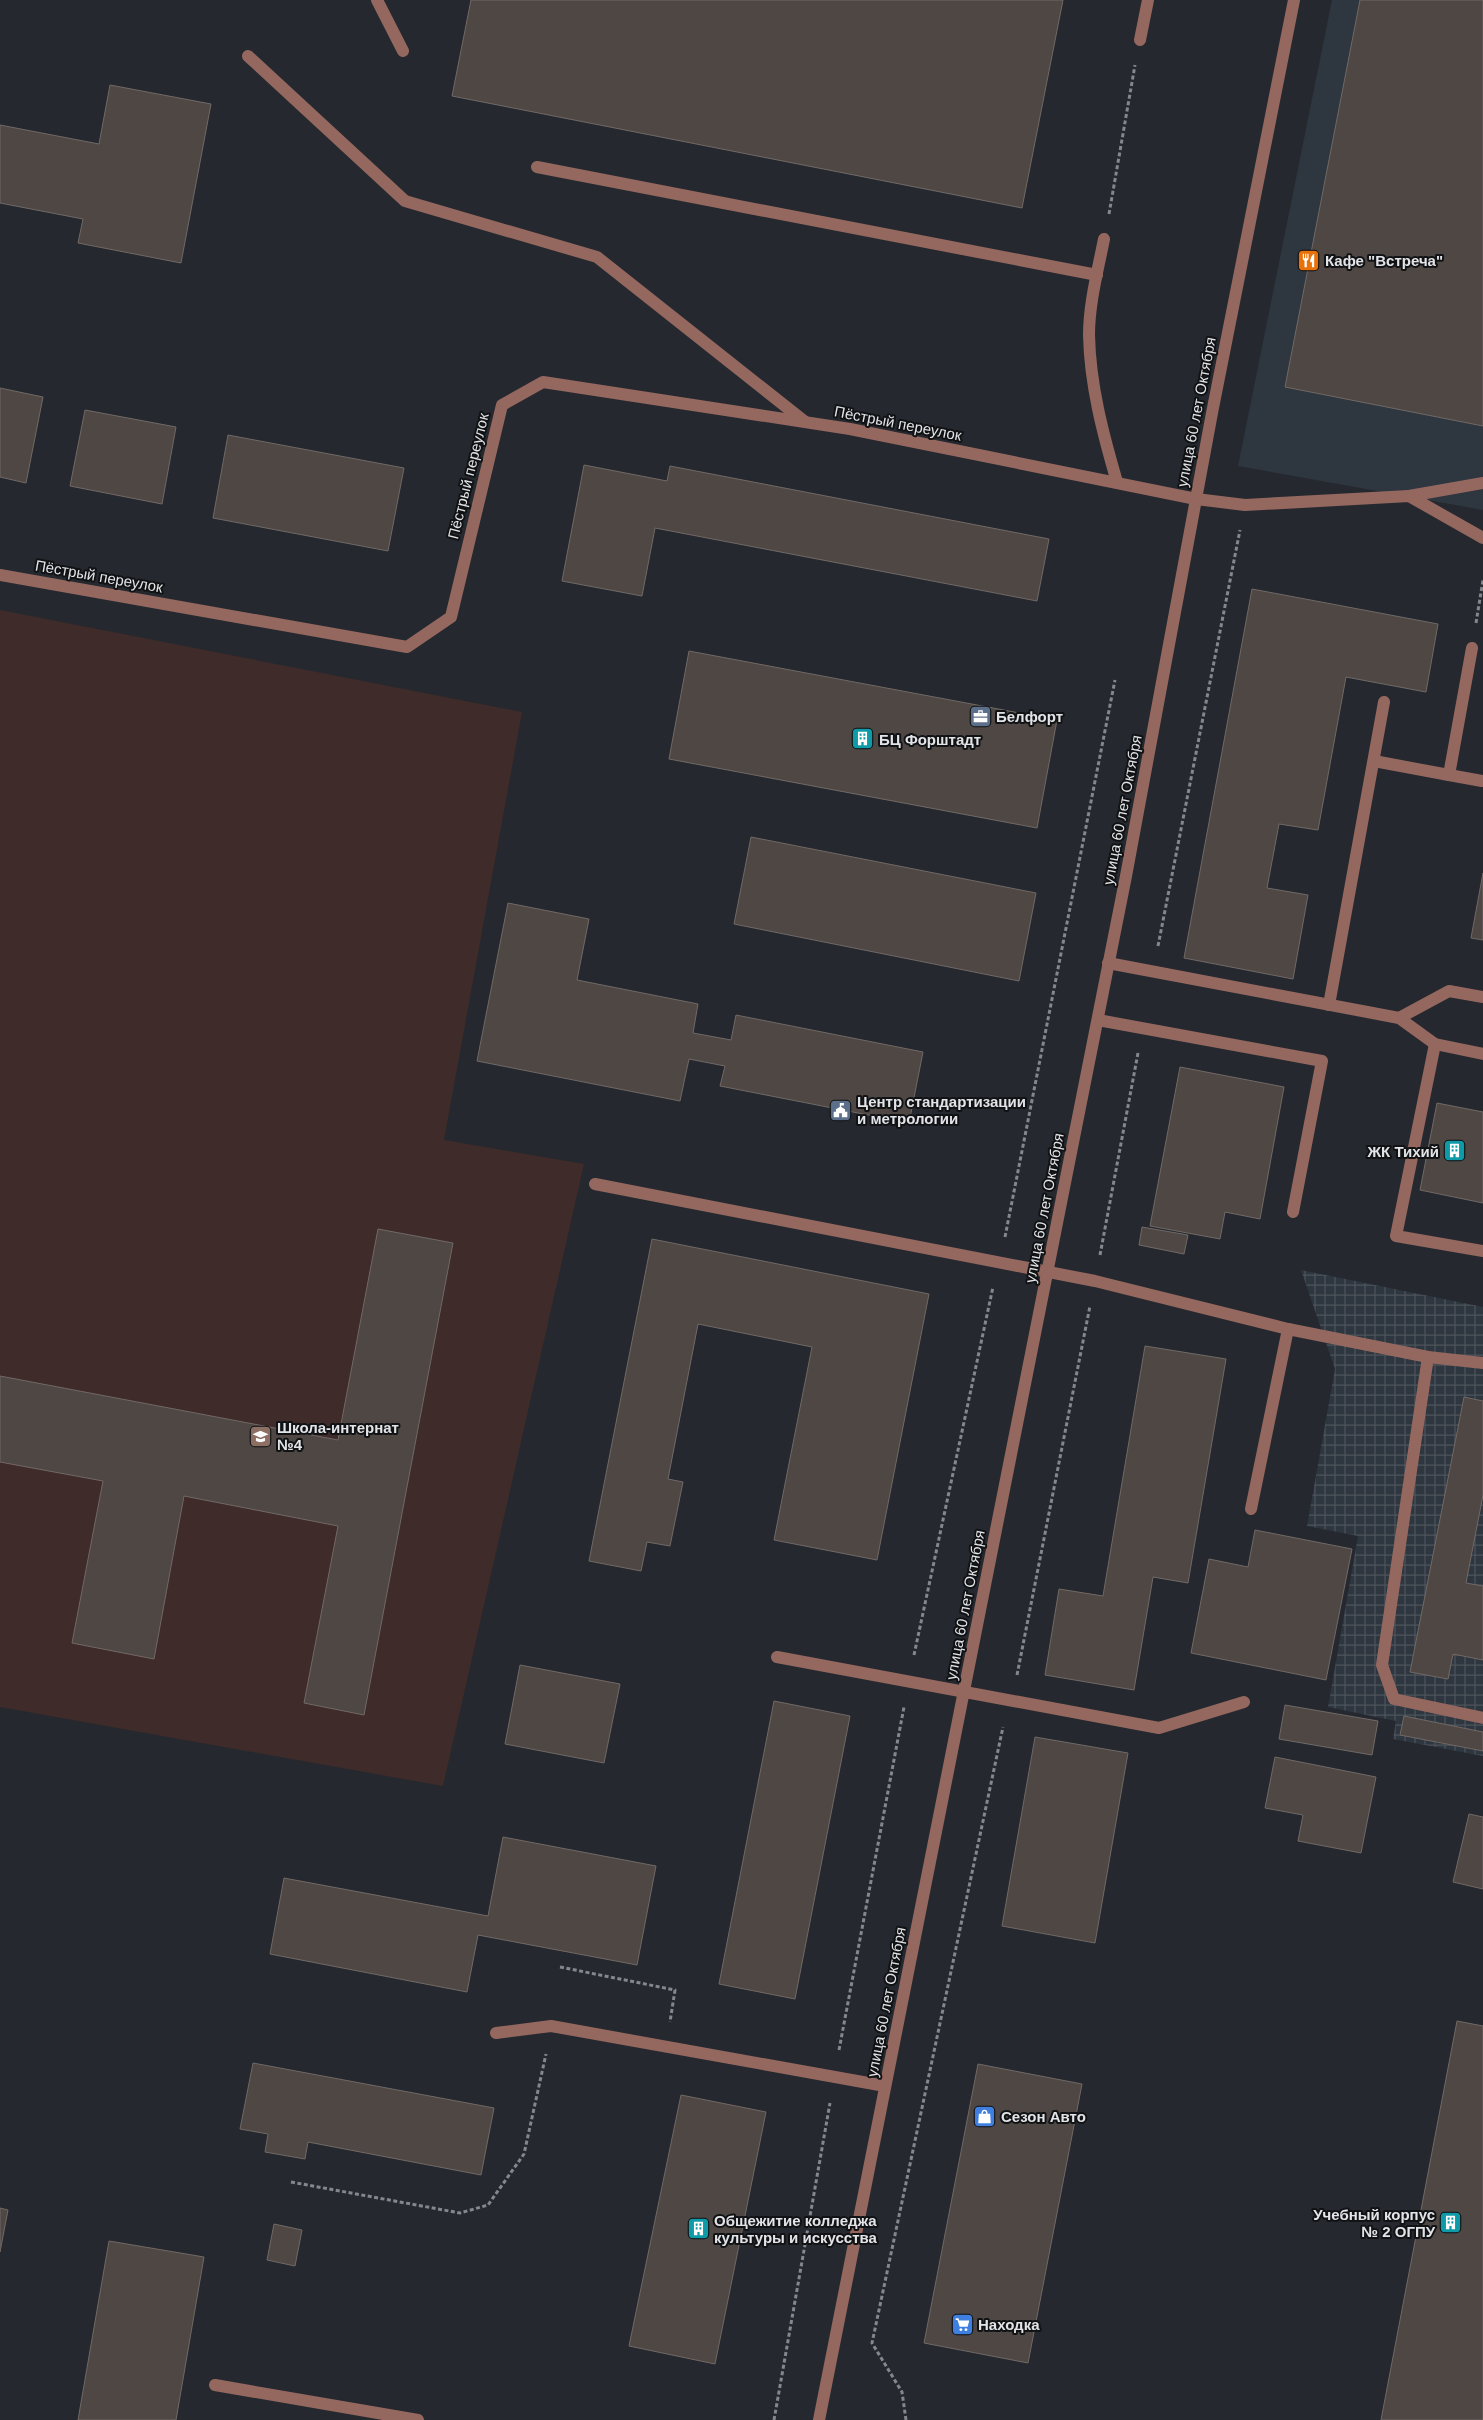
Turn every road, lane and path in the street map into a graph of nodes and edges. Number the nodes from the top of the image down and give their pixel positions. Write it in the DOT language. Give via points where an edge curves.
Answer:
graph roads {
  1 [pos="377,0"];
  2 [pos="1148,0"];
  3 [pos="1290,2"];
  4 [pos="1140,40"];
  5 [pos="403,51"];
  6 [pos="248,56"];
  7 [pos="537,167"];
  8 [pos="1104,239"];
  9 [pos="1097,275"];
  10 [pos="806,422"];
  11 [pos="1117,482"];
  12 [pos="1483,482"];
  13 [pos="1409,496"];
  14 [pos="1196,500"];
  15 [pos="1245,505"];
  16 [pos="1483,538"];
  17 [pos="0,575"];
  18 [pos="1483,580"];
  19 [pos="1472,648"];
  20 [pos="1115,680"];
  21 [pos="1384,702"];
  22 [pos="1374,761"];
  23 [pos="1449,775"];
  24 [pos="1482,781"];
  25 [pos="1108,963"];
  26 [pos="1153,971"];
  27 [pos="1483,997"];
  28 [pos="1329,1005"];
  29 [pos="1399,1018"];
  30 [pos="1098,1020"];
  31 [pos="1142,1028"];
  32 [pos="1435,1044"];
  33 [pos="1483,1054"];
  34 [pos="595,1184"];
  35 [pos="1293,1212"];
  36 [pos="1483,1251"];
  37 [pos="998,1263"];
  38 [pos="1048,1273"];
  39 [pos="1095,1281"];
  40 [pos="1288,1330"];
  41 [pos="1428,1357"];
  42 [pos="1483,1363"];
  43 [pos="1251,1509"];
  44 [pos="777,1657"];
  45 [pos="908,1682"];
  46 [pos="964,1691"];
  47 [pos="1009,1701"];
  48 [pos="1244,1702"];
  49 [pos="1483,1718"];
  50 [pos="560,1967"];
  51 [pos="551,2026"];
  52 [pos="669,2028"];
  53 [pos="496,2033"];
  54 [pos="834,2076"];
  55 [pos="885,2086"];
  56 [pos="291,2182"];
  57 [pos="215,2386"];
  58 [pos="418,2420"];
  59 [pos="774,2420"];
  60 [pos="819,2420"];
  61 [pos="906,2420"];
  1 -- 5 [label="street"];
  2 -- 4 [label="street"];
  3 -- 14 [label="street, улица 60 лет Октября"];
  4 -- 8 [label="path"];
  6 -- 10 [label="street" via="405,200 597,257"];
  7 -- 9 [label="street"];
  8 -- 9 [label="street"];
  9 -- 11 [label="street" via="1089,334 1099,419"];
  10 -- 11 [label="street, Пёстрый переулок"];
  10 -- 17 [label="street, Пёстрый переулок" via="543,382 502,405 451,617 407,647"];
  11 -- 14 [label="street, Пёстрый переулок"];
  12 -- 13 [label="street, Пёстрый переулок"];
  13 -- 15 [label="street, Пёстрый переулок"];
  13 -- 16 [label="street"];
  14 -- 15 [label="street, Пёстрый переулок"];
  14 -- 25 [label="street, улица 60 лет Октября"];
  15 -- 26 [label="path"];
  18 -- 19 [label="path"];
  19 -- 23 [label="street"];
  20 -- 37 [label="path" via="1017,1184"];
  21 -- 22 [label="street"];
  22 -- 23 [label="street"];
  22 -- 28 [label="street"];
  23 -- 24 [label="street"];
  25 -- 26 [label="street"];
  25 -- 30 [label="street, улица 60 лет Октября"];
  26 -- 28 [label="street"];
  27 -- 29 [label="street" via="1449,991"];
  28 -- 29 [label="street"];
  29 -- 32 [label="street"];
  30 -- 31 [label="street"];
  30 -- 38 [label="street, улица 60 лет Октября"];
  31 -- 35 [label="street" via="1322,1061"];
  31 -- 39 [label="path"];
  32 -- 33 [label="street"];
  32 -- 36 [label="street" via="1396,1236"];
  34 -- 37 [label="street"];
  37 -- 38 [label="street"];
  37 -- 45 [label="path"];
  38 -- 39 [label="street"];
  38 -- 46 [label="street, улица 60 лет Октября"];
  39 -- 40 [label="street"];
  39 -- 47 [label="path" via="1020,1663"];
  40 -- 41 [label="street"];
  40 -- 43 [label="street"];
  41 -- 42 [label="street"];
  41 -- 49 [label="street" via="1382,1665 1394,1699"];
  44 -- 45 [label="street"];
  45 -- 46 [label="street"];
  45 -- 54 [label="path"];
  46 -- 47 [label="street"];
  46 -- 55 [label="street, улица 60 лет Октября"];
  47 -- 48 [label="street" via="1159,1728"];
  47 -- 61 [label="path" via="872,2342 902,2392"];
  50 -- 52 [label="path" via="675,1990"];
  51 -- 53 [label="street"];
  51 -- 54 [label="street"];
  51 -- 56 [label="path" via="524,2154 488,2206 460,2213"];
  54 -- 55 [label="street"];
  54 -- 59 [label="path"];
  55 -- 60 [label="street, улица 60 лет Октября"];
  57 -- 58 [label="street"];
}
